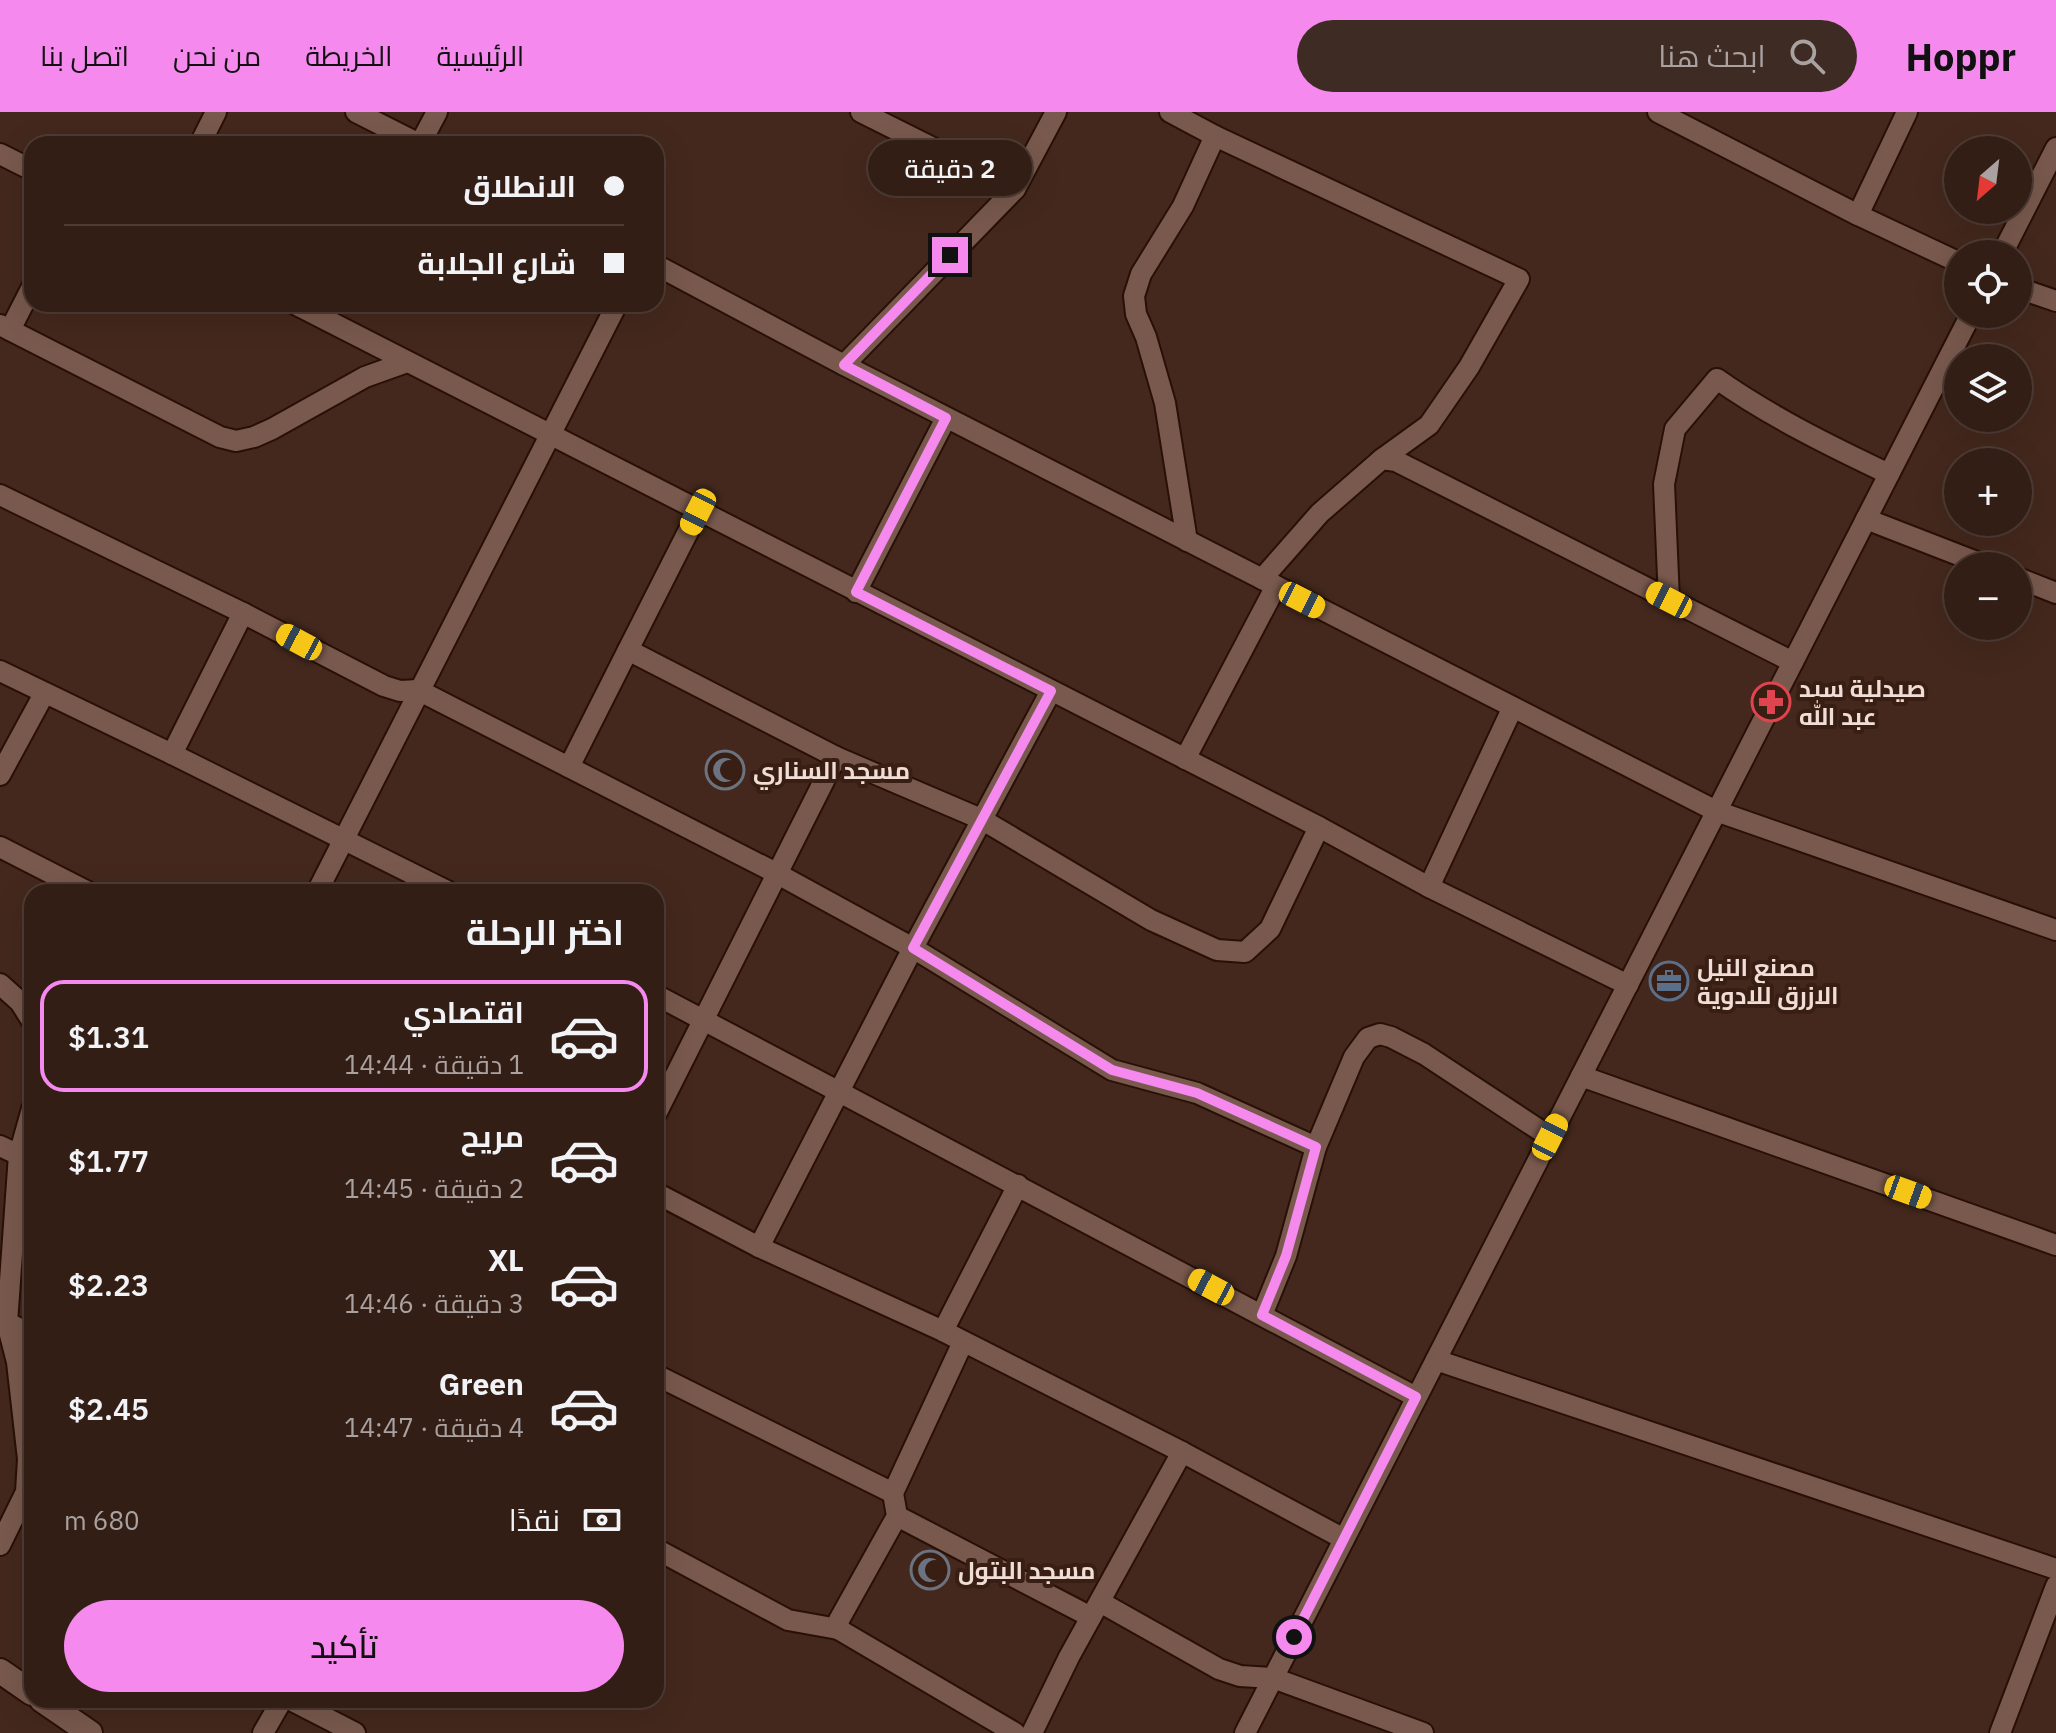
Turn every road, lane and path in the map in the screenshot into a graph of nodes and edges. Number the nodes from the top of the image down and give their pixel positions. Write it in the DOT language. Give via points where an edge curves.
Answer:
graph roads {
  1 [pos="216,112"];
  2 [pos="356,112"];
  3 [pos="437,112"];
  4 [pos="861,112"];
  5 [pos="1056,112"];
  6 [pos="1170,112"];
  7 [pos="1658,112"];
  8 [pos="1907,112"];
  9 [pos="204,136"];
  10 [pos="404,136"];
  11 [pos="424,136"];
  12 [pos="1215,136"];
  13 [pos="2056,148"];
  14 [pos="0,154"];
  15 [pos="24,166"];
  16 [pos="1015,189"];
  17 [pos="1858,215"];
  18 [pos="2009,240"];
  19 [pos="1944,255"];
  20 [pos="664,269"];
  21 [pos="2032,293"];
  22 [pos="24,299"];
  23 [pos="2056,301"];
  24 [pos="310,312"];
  25 [pos="613,312"];
  26 [pos="5,328"];
  27 [pos="1964,328"];
  28 [pos="407,362"];
  29 [pos="844,365"];
  30 [pos="946,418"];
  31 [pos="550,435"];
  32 [pos="1382,459"];
  33 [pos="1889,474"];
  34 [pos="0,495"];
  35 [pos="698,512"];
  36 [pos="1866,519"];
  37 [pos="1187,541"];
  38 [pos="1951,552"];
  39 [pos="1269,582"];
  40 [pos="2032,584"];
  41 [pos="856,592"];
  42 [pos="2056,593"];
  43 [pos="1669,600"];
  44 [pos="243,613"];
  45 [pos="628,650"];
  46 [pos="1793,662"];
  47 [pos="0,671"];
  48 [pos="418,690"];
  49 [pos="1051,691"];
  50 [pos="44,694"];
  51 [pos="1512,709"];
  52 [pos="172,754"];
  53 [pos="836,757"];
  54 [pos="1185,759"];
  55 [pos="569,767"];
  56 [pos="0,775"];
  57 [pos="1716,811"];
  58 [pos="981,819"];
  59 [pos="1319,827"];
  60 [pos="343,840"];
  61 [pos="0,847"];
  62 [pos="776,873"];
  63 [pos="72,884"];
  64 [pos="321,884"];
  65 [pos="433,884"];
  66 [pos="1429,887"];
  67 [pos="2056,930"];
  68 [pos="913,948"];
  69 [pos="0,984"];
  70 [pos="1628,985"];
  71 [pos="664,999"];
  72 [pos="24,1008"];
  73 [pos="702,1019"];
  74 [pos="1581,1076"];
  75 [pos="839,1091"];
  76 [pos="664,1097"];
  77 [pos="24,1137"];
  78 [pos="1550,1137"];
  79 [pos="0,1146"];
  80 [pos="1316,1147"];
  81 [pos="19,1155"];
  82 [pos="1018,1185"];
  83 [pos="664,1197"];
  84 [pos="2056,1245"];
  85 [pos="759,1247"];
  86 [pos="1262,1315"];
  87 [pos="4,1321"];
  88 [pos="24,1331"];
  89 [pos="943,1331"];
  90 [pos="963,1342"];
  91 [pos="1436,1360"];
  92 [pos="664,1379"];
  93 [pos="1416,1397"];
  94 [pos="24,1424"];
  95 [pos="1182,1452"];
  96 [pos="893,1493"];
  97 [pos="24,1503"];
  98 [pos="897,1516"];
  99 [pos="1344,1539"];
  100 [pos="0,1545"];
  101 [pos="664,1553"];
  102 [pos="2056,1569"];
  103 [pos="2056,1586"];
  104 [pos="1096,1610"];
  105 [pos="838,1629"];
  106 [pos="0,1671"];
  107 [pos="1273,1678"];
  108 [pos="24,1688"];
  109 [pos="54,1708"];
  110 [pos="277,1708"];
  111 [pos="307,1708"];
  112 [pos="90,1733"];
  113 [pos="263,1733"];
  114 [pos="355,1733"];
  115 [pos="1015,1733"];
  116 [pos="1032,1733"];
  117 [pos="1245,1733"];
  118 [pos="1423,1733"];
  119 [pos="2000,1733"];
  1 -- 9 [label="street"];
  2 -- 10 [label="street"];
  3 -- 11 [label="street"];
  4 -- 16 [label="street"];
  5 -- 16 [label="street"];
  6 -- 12 [label="street"];
  7 -- 17 [label="street"];
  8 -- 17 [label="street"];
  12 -- 32 [label="street" via="1519,279 1429,425"];
  12 -- 37 [label="street" via="1134,296 1165,403"];
  13 -- 18 [label="street"];
  14 -- 15 [label="street"];
  16 -- 29 [label="street"];
  17 -- 19 [label="street"];
  20 -- 29 [label="street"];
  21 -- 23 [label="street"];
  22 -- 26 [label="street"];
  24 -- 28 [label="street"];
  25 -- 31 [label="street"];
  26 -- 28 [label="street" via="236,441 272,429 365,377"];
  27 -- 33 [label="street"];
  28 -- 31 [label="street"];
  29 -- 30 [label="street"];
  30 -- 37 [label="street"];
  30 -- 41 [label="street"];
  31 -- 35 [label="street"];
  31 -- 48 [label="street"];
  32 -- 39 [label="street" via="1320,513"];
  32 -- 43 [label="street" via="1396,461"];
  33 -- 36 [label="street"];
  33 -- 43 [label="street" via="1748,401 1717,379 1675,429 1664,484"];
  34 -- 44 [label="street"];
  35 -- 41 [label="street"];
  35 -- 45 [label="street"];
  36 -- 38 [label="street"];
  36 -- 46 [label="street"];
  37 -- 39 [label="street"];
  39 -- 51 [label="street"];
  39 -- 54 [label="street"];
  40 -- 42 [label="street"];
  41 -- 49 [label="street"];
  43 -- 46 [label="street"];
  44 -- 48 [label="street" via="384,686"];
  44 -- 52 [label="street"];
  45 -- 53 [label="street"];
  45 -- 55 [label="street"];
  46 -- 57 [label="street"];
  47 -- 50 [label="street"];
  48 -- 55 [label="street"];
  48 -- 60 [label="street"];
  49 -- 54 [label="street"];
  49 -- 58 [label="street"];
  50 -- 52 [label="street"];
  50 -- 56 [label="street"];
  51 -- 57 [label="street"];
  51 -- 66 [label="street"];
  52 -- 60 [label="street"];
  53 -- 58 [label="street"];
  53 -- 62 [label="street"];
  54 -- 59 [label="street"];
  55 -- 62 [label="street"];
  57 -- 67 [label="street"];
  57 -- 70 [label="street"];
  58 -- 59 [label="street" via="1151,920 1217,950 1245,952 1270,929"];
  58 -- 68 [label="street"];
  59 -- 66 [label="street"];
  60 -- 64 [label="street"];
  60 -- 65 [label="street"];
  61 -- 63 [label="street"];
  62 -- 68 [label="street"];
  62 -- 73 [label="street"];
  66 -- 70 [label="street"];
  68 -- 75 [label="street"];
  68 -- 80 [label="street" via="1112,1070 1197,1093"];
  69 -- 72 [label="street"];
  70 -- 74 [label="street"];
  71 -- 73 [label="street"];
  73 -- 75 [label="street"];
  73 -- 76 [label="street"];
  74 -- 78 [label="street"];
  74 -- 84 [label="street"];
  75 -- 82 [label="street"];
  75 -- 85 [label="street"];
  77 -- 81 [label="street"];
  78 -- 80 [label="street" via="1424,1054 1380,1034 1368,1038 1354,1057"];
  78 -- 91 [label="street"];
  79 -- 81 [label="street"];
  80 -- 86 [label="street" via="1286,1256"];
  81 -- 87 [label="street"];
  82 -- 86 [label="street"];
  82 -- 89 [label="street"];
  83 -- 85 [label="street"];
  85 -- 89 [label="street"];
  86 -- 93 [label="street"];
  87 -- 88 [label="street"];
  87 -- 94 [label="street" via="17,1362"];
  89 -- 90 [label="street"];
  90 -- 95 [label="street"];
  90 -- 96 [label="street"];
  91 -- 93 [label="street"];
  91 -- 102 [label="street"];
  92 -- 96 [label="street"];
  93 -- 99 [label="street"];
  95 -- 99 [label="street"];
  95 -- 104 [label="street"];
  96 -- 98 [label="street"];
  97 -- 100 [label="street"];
  98 -- 104 [label="street"];
  98 -- 105 [label="street"];
  99 -- 107 [label="street"];
  101 -- 105 [label="street" via="788,1620"];
  103 -- 119 [label="street"];
  104 -- 107 [label="street" via="1219,1669"];
  104 -- 116 [label="street"];
  105 -- 115 [label="street"];
  106 -- 108 [label="street"];
  107 -- 117 [label="street"];
  107 -- 118 [label="street"];
  109 -- 112 [label="street"];
  110 -- 113 [label="street"];
  111 -- 114 [label="street"];
}
